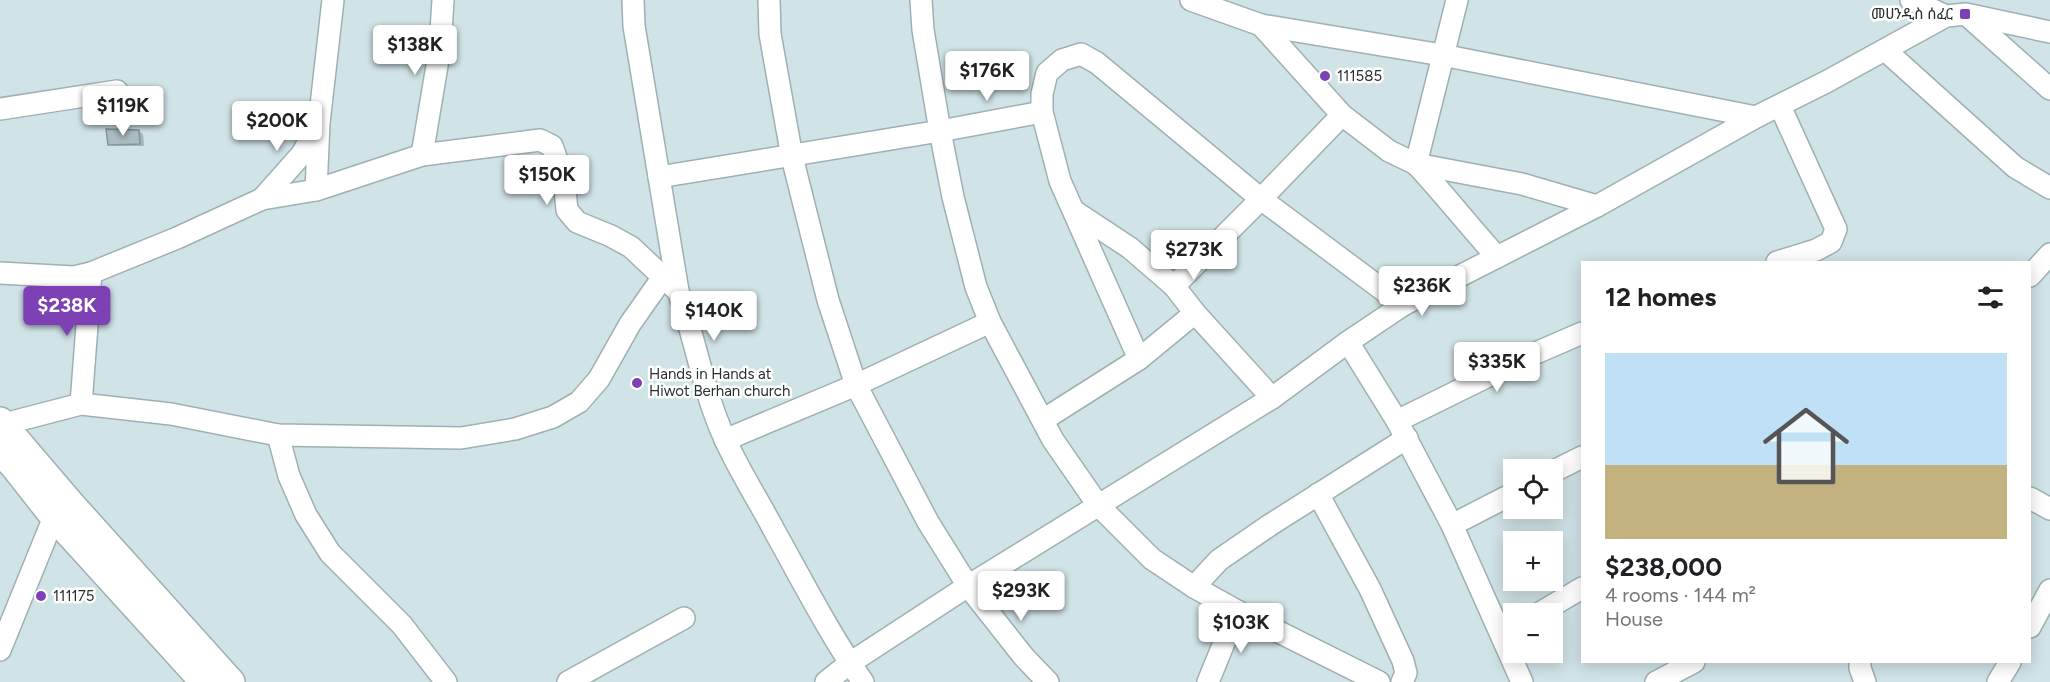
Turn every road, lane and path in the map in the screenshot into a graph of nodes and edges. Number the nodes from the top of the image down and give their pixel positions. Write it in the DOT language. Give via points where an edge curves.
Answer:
graph roads {
  1 [pos="333,0"];
  2 [pos="443,0"];
  3 [pos="633,0"];
  4 [pos="769,0"];
  5 [pos="921,0"];
  6 [pos="1191,0"];
  7 [pos="1457,0"];
  8 [pos="1911,0"];
  9 [pos="1960,10"];
  10 [pos="1261,25"];
  11 [pos="2050,32"];
  12 [pos="1885,50"];
  13 [pos="1442,55"];
  14 [pos="2050,89"];
  15 [pos="117,91"];
  16 [pos="1779,106"];
  17 [pos="0,109"];
  18 [pos="1042,112"];
  19 [pos="1342,115"];
  20 [pos="1756,117"];
  21 [pos="319,123"];
  22 [pos="940,131"];
  23 [pos="422,155"];
  24 [pos="792,157"];
  25 [pos="1416,164"];
  26 [pos="659,177"];
  27 [pos="2050,188"];
  28 [pos="316,190"];
  29 [pos="262,199"];
  30 [pos="1261,200"];
  31 [pos="1597,206"];
  32 [pos="1074,211"];
  33 [pos="2050,254"];
  34 [pos="1497,257"];
  35 [pos="1781,261"];
  36 [pos="0,273"];
  37 [pos="92,273"];
  38 [pos="2031,275"];
  39 [pos="663,277"];
  40 [pos="1174,286"];
  41 [pos="678,291"];
  42 [pos="1402,304"];
  43 [pos="1195,313"];
  44 [pos="990,322"];
  45 [pos="1581,333"];
  46 [pos="1348,342"];
  47 [pos="1138,359"];
  48 [pos="856,385"];
  49 [pos="1272,398"];
  50 [pos="81,404"];
  51 [pos="1043,420"];
  52 [pos="2,423"];
  53 [pos="1402,429"];
  54 [pos="278,435"];
  55 [pos="725,440"];
  56 [pos="0,452"];
  57 [pos="1581,458"];
  58 [pos="1563,466"];
  59 [pos="1318,494"];
  60 [pos="1503,499"];
  61 [pos="2031,499"];
  62 [pos="1098,505"];
  63 [pos="2050,509"];
  64 [pos="62,510"];
  65 [pos="1452,525"];
  66 [pos="968,586"];
  67 [pos="1194,586"];
  68 [pos="1581,589"];
  69 [pos="2048,600"];
  70 [pos="1557,603"];
  71 [pos="1237,611"];
  72 [pos="684,618"];
  73 [pos="1503,623"];
  74 [pos="2031,626"];
  75 [pos="0,650"];
  76 [pos="850,663"];
  77 [pos="1516,663"];
  78 [pos="1692,663"];
  79 [pos="1860,663"];
  80 [pos="2009,663"];
  81 [pos="1345,674"];
  82 [pos="580,679"];
  83 [pos="204,682"];
  84 [pos="231,682"];
  85 [pos="446,682"];
  86 [pos="826,682"];
  87 [pos="863,682"];
  88 [pos="1048,682"];
  89 [pos="1208,682"];
  90 [pos="1378,682"];
  91 [pos="1402,682"];
  92 [pos="1522,682"];
  93 [pos="1656,682"];
  94 [pos="1865,682"];
  95 [pos="1998,682"];
  1 -- 21 [label="street"];
  2 -- 23 [label="street" via="440,48"];
  3 -- 26 [label="street"];
  4 -- 24 [label="street" via="770,34"];
  5 -- 22 [label="street"];
  6 -- 10 [label="street"];
  7 -- 13 [label="street"];
  8 -- 9 [label="street"];
  9 -- 11 [label="street"];
  9 -- 12 [label="street"];
  9 -- 14 [label="street"];
  10 -- 13 [label="street"];
  10 -- 19 [label="street"];
  12 -- 16 [label="street"];
  12 -- 27 [label="street" via="2015,167"];
  13 -- 20 [label="street"];
  13 -- 25 [label="street"];
  15 -- 17 [label="street"];
  16 -- 20 [label="street"];
  16 -- 35 [label="street" via="1836,229 1831,242"];
  18 -- 22 [label="street"];
  18 -- 30 [label="street" via="1047,73 1062,60 1081,54 1097,63"];
  18 -- 32 [label="street" via="1060,181"];
  19 -- 25 [label="street" via="1389,151"];
  19 -- 30 [label="street"];
  20 -- 31 [label="street"];
  21 -- 28 [label="street"];
  21 -- 29 [label="street" via="302,154"];
  22 -- 24 [label="street"];
  22 -- 44 [label="street" via="976,287"];
  23 -- 28 [label="street"];
  23 -- 39 [label="street" via="540,140 552,146 564,180 567,210 577,222 631,247"];
  24 -- 26 [label="street"];
  24 -- 48 [label="street" via="828,300"];
  25 -- 31 [label="street" via="1522,184"];
  25 -- 34 [label="street"];
  26 -- 41 [label="street"];
  28 -- 29 [label="street"];
  29 -- 37 [label="street"];
  30 -- 40 [label="street"];
  30 -- 42 [label="street"];
  31 -- 34 [label="street"];
  32 -- 40 [label="street" via="1130,248"];
  32 -- 47 [label="street"];
  33 -- 38 [label="street"];
  34 -- 42 [label="street"];
  36 -- 37 [label="street" via="74,277"];
  37 -- 50 [label="street"];
  39 -- 41 [label="street"];
  39 -- 54 [label="street" via="599,379 579,402 553,417 514,429 461,438"];
  40 -- 43 [label="street"];
  41 -- 55 [label="street"];
  42 -- 46 [label="street"];
  43 -- 47 [label="street"];
  43 -- 49 [label="street"];
  44 -- 48 [label="street"];
  44 -- 51 [label="street"];
  45 -- 53 [label="street" via="1529,356"];
  46 -- 49 [label="street"];
  46 -- 53 [label="street"];
  47 -- 51 [label="street"];
  48 -- 55 [label="street"];
  48 -- 66 [label="street" via="928,522"];
  49 -- 62 [label="street"];
  50 -- 52 [label="street"];
  50 -- 54 [label="street" via="171,414"];
  51 -- 62 [label="street"];
  52 -- 64 [label="main road"];
  53 -- 59 [label="street"];
  53 -- 65 [label="street"];
  54 -- 85 [label="street" via="301,505 330,553 402,626"];
  55 -- 76 [label="street"];
  56 -- 64 [label="main road"];
  57 -- 58 [label="street"];
  59 -- 67 [label="street" via="1219,560"];
  59 -- 91 [label="street" via="1370,589 1403,661 1406,674"];
  60 -- 65 [label="street"];
  61 -- 63 [label="street"];
  62 -- 66 [label="street"];
  62 -- 67 [label="street" via="1152,559"];
  64 -- 75 [label="street"];
  64 -- 83 [label="main road"];
  64 -- 84 [label="main road"];
  65 -- 73 [label="street"];
  66 -- 76 [label="street"];
  66 -- 88 [label="street"];
  67 -- 71 [label="street"];
  68 -- 70 [label="street"];
  69 -- 74 [label="street"];
  71 -- 81 [label="street"];
  71 -- 89 [label="street"];
  72 -- 82 [label="street"];
  76 -- 86 [label="street"];
  76 -- 87 [label="street"];
  77 -- 92 [label="street"];
  78 -- 93 [label="street"];
  79 -- 94 [label="street"];
  80 -- 95 [label="street"];
  81 -- 90 [label="street"];
}
